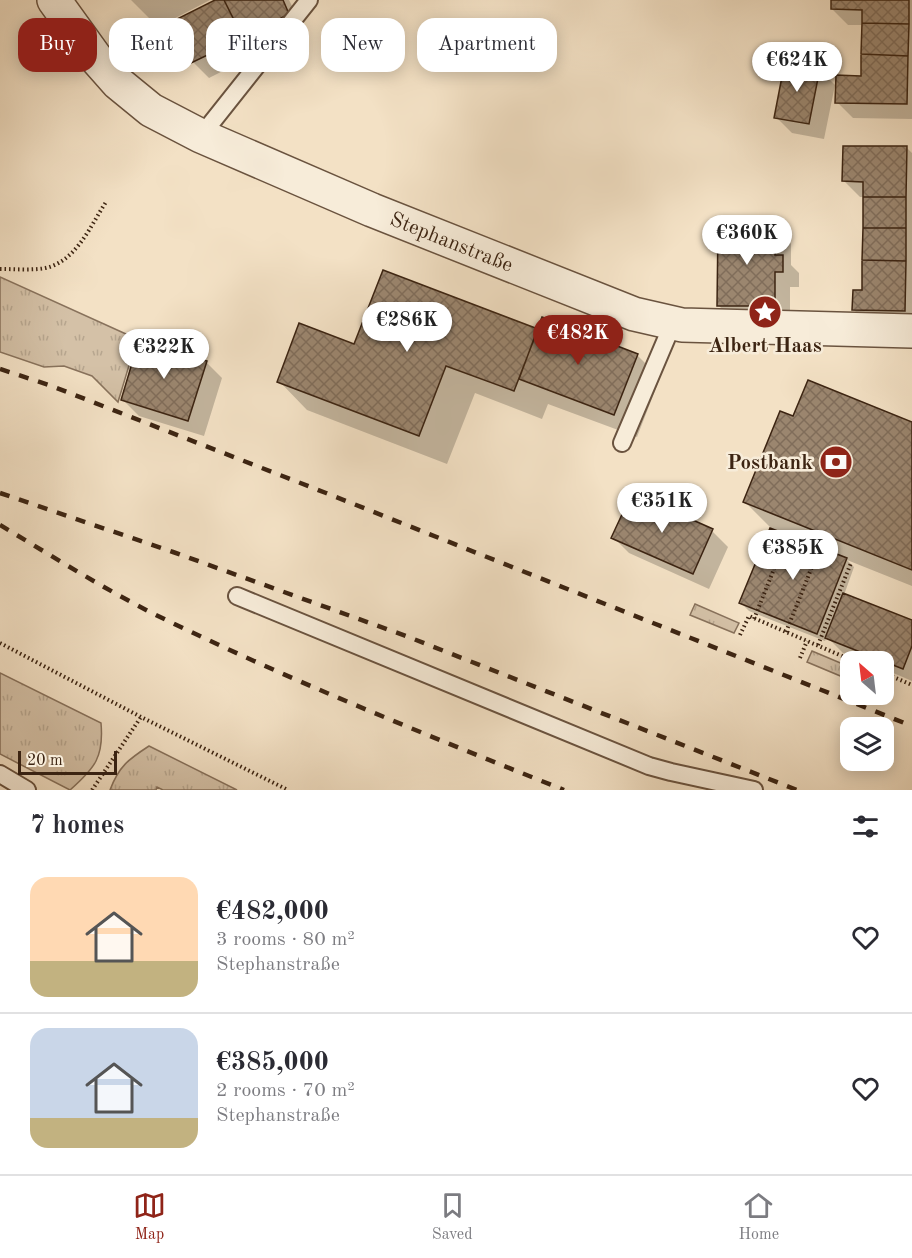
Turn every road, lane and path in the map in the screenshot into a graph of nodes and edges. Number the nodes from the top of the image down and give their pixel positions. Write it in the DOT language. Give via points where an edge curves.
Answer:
graph roads {
  1 [pos="54,0"];
  2 [pos="309,0"];
  3 [pos="201,136"];
  4 [pos="106,202"];
  5 [pos="0,268"];
  6 [pos="673,323"];
  7 [pos="912,331"];
  8 [pos="622,444"];
  9 [pos="786,539"];
  10 [pos="818,552"];
  11 [pos="851,563"];
  12 [pos="237,596"];
  13 [pos="754,619"];
  14 [pos="786,632"];
  15 [pos="740,634"];
  16 [pos="807,641"];
  17 [pos="0,643"];
  18 [pos="818,645"];
  19 [pos="840,655"];
  20 [pos="800,658"];
  21 [pos="894,677"];
  22 [pos="912,685"];
  23 [pos="141,717"];
  24 [pos="0,774"];
  25 [pos="27,790"];
  26 [pos="92,790"];
  27 [pos="288,790"];
  28 [pos="754,790"];
  1 -- 3 [label="street, Stephanstraße" via="118,82 151,110"];
  2 -- 3 [label="lane"];
  3 -- 6 [label="street, Stephanstraße" via="372,210 634,314"];
  4 -- 5 [label="path" via="72,255 56,265 40,270"];
  6 -- 7 [label="street, Stephanstraße"];
  6 -- 8 [label="lane"];
  9 -- 13 [label="path"];
  10 -- 14 [label="path"];
  11 -- 18 [label="path"];
  12 -- 28 [label="lane" via="649,765"];
  13 -- 14 [label="path"];
  13 -- 15 [label="path" via="749,616"];
  14 -- 16 [label="path"];
  16 -- 18 [label="path"];
  16 -- 20 [label="path"];
  17 -- 23 [label="path"];
  18 -- 19 [label="path"];
  21 -- 22 [label="path"];
  23 -- 26 [label="path"];
  23 -- 27 [label="path"];
  24 -- 25 [label="lane"];
}
